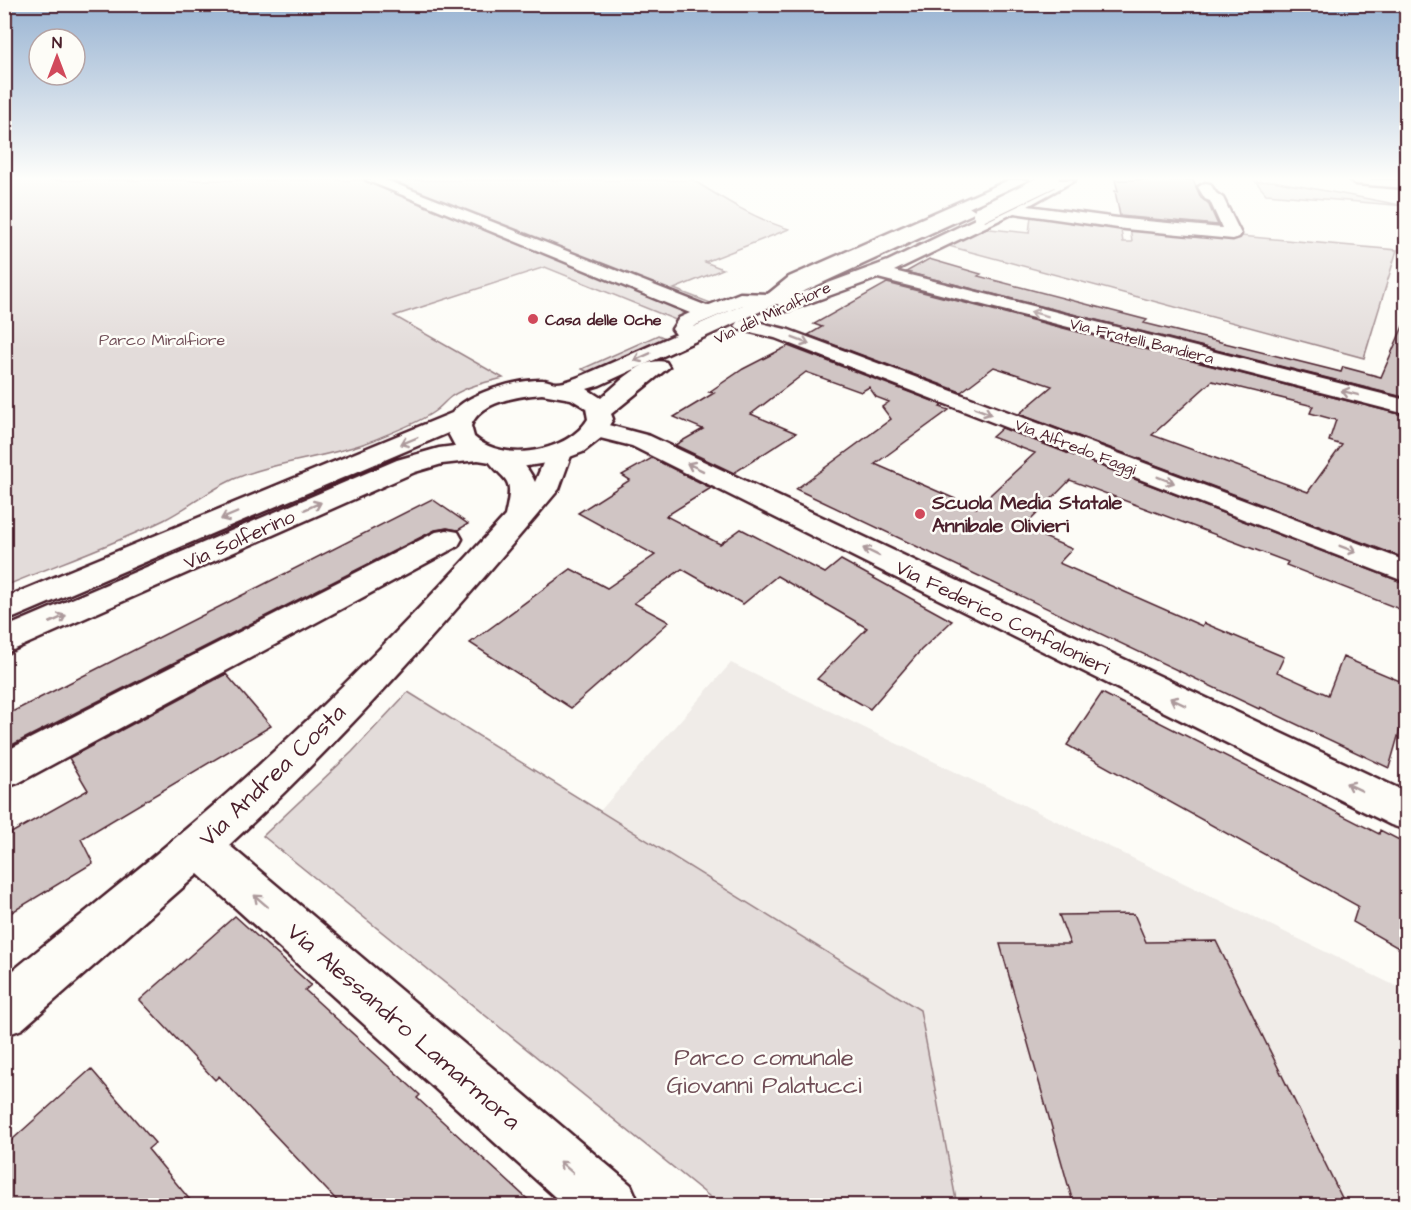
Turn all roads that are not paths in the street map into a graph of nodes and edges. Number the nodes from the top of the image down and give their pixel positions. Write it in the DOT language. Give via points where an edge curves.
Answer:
graph roads {
  1 [pos="515,236"];
  2 [pos="885,236"];
  3 [pos="916,236"];
  4 [pos="952,236"];
  5 [pos="878,273"];
  6 [pos="779,302"];
  7 [pos="707,313"];
  8 [pos="745,325"];
  9 [pos="687,330"];
  10 [pos="561,389"];
  11 [pos="1407,407"];
  12 [pos="463,417"];
  13 [pos="599,420"];
  14 [pos="559,453"];
  15 [pos="488,454"];
  16 [pos="514,531"];
  17 [pos="447,539"];
  18 [pos="1407,572"];
  19 [pos="4,611"];
  20 [pos="4,642"];
  21 [pos="4,771"];
  22 [pos="1407,812"];
  23 [pos="198,846"];
  24 [pos="4,1011"];
  25 [pos="610,1206"];
  1 -- 7 [label="street"];
  2 -- 6 [label="street, Via del Miralfiore" via="796,281"];
  3 -- 6 [label="street, Via del Miralfiore"];
  4 -- 5 [label="street"];
  5 -- 6 [label="street" via="834,291"];
  11 -- 5 [label="street, Via Fratelli Bandiera, one-way"];
  6 -- 7 [label="street, Via del Miralfiore" via="740,299"];
  6 -- 8 [label="street, Via del Miralfiore"];
  6 -- 9 [label="street, Via del Miralfiore"];
  7 -- 9 [label="street, Via del Miralfiore"];
  8 -- 13 [label="street, Via del Miralfiore" via="639,378"];
  8 -- 18 [label="street, Via Alfredo Faggi, one-way" via="782,334"];
  9 -- 10 [label="street, Via del Miralfiore, one-way" via="592,380"];
  10 -- 12 [label="street, Via Solferino" via="504,392 472,407"];
  10 -- 13 [label="street" via="592,401"];
  12 -- 15 [label="street" via="460,436 466,444"];
  12 -- 19 [label="street, Via Solferino, one-way"];
  13 -- 14 [label="street, Via del Miralfiore" via="589,439"];
  22 -- 13 [label="street, Via Federico Confalonieri, one-way"];
  14 -- 15 [label="street, Via Solferino" via="540,458"];
  14 -- 16 [label="street, Via Andrea Costa" via="549,483"];
  15 -- 16 [label="street" via="518,472 523,486 524,498"];
  20 -- 15 [label="street, Via Solferino, one-way" via="406,466 439,456"];
  16 -- 23 [label="street, Via Andrea Costa" via="288,763"];
  17 -- 21 [label="street"];
  23 -- 24 [label="street, Via Andrea Costa"];
  25 -- 23 [label="street, Via Alessandro Lamarmora, one-way"];
}
